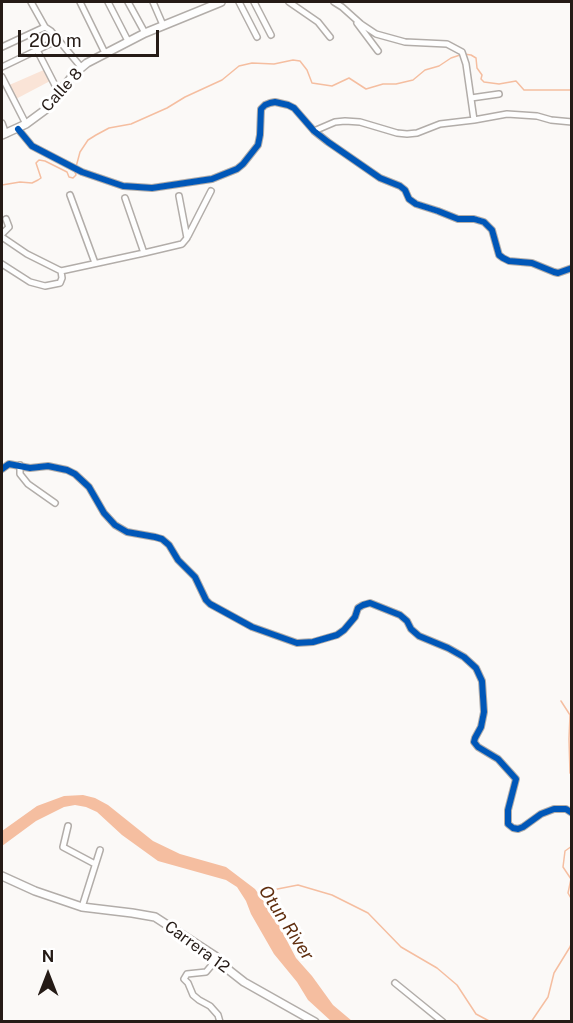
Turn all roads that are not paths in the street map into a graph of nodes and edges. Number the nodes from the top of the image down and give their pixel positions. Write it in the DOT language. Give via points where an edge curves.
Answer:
graph roads {
  1 [pos="31,2"];
  2 [pos="80,2"];
  3 [pos="108,2"];
  4 [pos="128,2"];
  5 [pos="153,2"];
  6 [pos="221,2"];
  7 [pos="239,2"];
  8 [pos="254,2"];
  9 [pos="288,2"];
  10 [pos="334,2"];
  11 [pos="351,15"];
  12 [pos="163,25"];
  13 [pos="45,27"];
  14 [pos="145,33"];
  15 [pos="271,35"];
  16 [pos="330,37"];
  17 [pos="257,38"];
  18 [pos="58,39"];
  19 [pos="128,41"];
  20 [pos="2,47"];
  21 [pos="37,50"];
  22 [pos="378,51"];
  23 [pos="105,53"];
  24 [pos="2,67"];
  25 [pos="81,68"];
  26 [pos="2,76"];
  27 [pos="4,87"];
  28 [pos="59,93"];
  29 [pos="499,94"];
  30 [pos="471,98"];
  31 [pos="474,120"];
  32 [pos="572,122"];
  33 [pos="2,123"];
  34 [pos="26,124"];
  35 [pos="18,129"];
  36 [pos="314,130"];
  37 [pos="4,135"];
  38 [pos="210,191"];
  39 [pos="70,195"];
  40 [pos="180,196"];
  41 [pos="125,198"];
  42 [pos="6,219"];
  43 [pos="2,235"];
  44 [pos="187,238"];
  45 [pos="144,253"];
  46 [pos="95,263"];
  47 [pos="2,264"];
  48 [pos="572,268"];
  49 [pos="61,271"];
  50 [pos="20,465"];
  51 [pos="2,469"];
  52 [pos="55,503"];
  53 [pos="572,813"];
  54 [pos="68,826"];
  55 [pos="100,850"];
  56 [pos="95,864"];
  57 [pos="2,876"];
  58 [pos="82,907"];
  59 [pos="215,956"];
  60 [pos="395,983"];
  61 [pos="220,1022"];
  62 [pos="315,1022"];
  63 [pos="443,1022"];
  1 -- 13 [label="street"];
  2 -- 23 [label="street"];
  3 -- 19 [label="street"];
  4 -- 14 [label="street"];
  5 -- 12 [label="street"];
  6 -- 12 [label="street, Calle 8"];
  7 -- 17 [label="street"];
  8 -- 15 [label="street"];
  9 -- 16 [label="street" via="318,22"];
  10 -- 11 [label="street"];
  11 -- 22 [label="street"];
  11 -- 30 [label="street" via="376,34 405,42 447,44 463,53"];
  12 -- 14 [label="street, Calle 8"];
  13 -- 18 [label="street"];
  13 -- 20 [label="street"];
  14 -- 19 [label="street, Calle 8"];
  18 -- 21 [label="street"];
  18 -- 25 [label="street"];
  19 -- 23 [label="street, Calle 8"];
  21 -- 24 [label="street"];
  21 -- 28 [label="street"];
  23 -- 25 [label="street, Calle 8"];
  25 -- 28 [label="street, Calle 8"];
  26 -- 27 [label="street"];
  27 -- 34 [label="street"];
  28 -- 34 [label="street, Calle 8"];
  29 -- 30 [label="street"];
  30 -- 31 [label="street"];
  31 -- 32 [label="street" via="507,114"];
  31 -- 36 [label="street" via="440,124 407,134 345,121"];
  33 -- 37 [label="street"];
  34 -- 35 [label="street, Calle 8"];
  35 -- 36 [label="street" via="32,146 82,172 123,186 152,188 212,179 237,169 258,145 261,110 270,103 294,108"];
  35 -- 37 [label="street, Calle 8"];
  36 -- 48 [label="street" via="380,178 400,186 416,204 458,219 484,222 492,230 503,258 558,273"];
  38 -- 44 [label="street"];
  39 -- 46 [label="street"];
  40 -- 44 [label="street"];
  41 -- 45 [label="street"];
  42 -- 43 [label="street" via="10,230"];
  43 -- 49 [label="street" via="27,254"];
  44 -- 45 [label="street" via="182,244"];
  45 -- 46 [label="street"];
  46 -- 49 [label="street"];
  47 -- 49 [label="street" via="30,282 45,286 60,283"];
  50 -- 51 [label="street" via="9,464"];
  50 -- 52 [label="street" via="20,474 28,484"];
  50 -- 53 [label="street" via="59,467 75,474 115,525 127,532 162,539 195,577 210,604 252,627 297,643 313,642 344,630 363,605 370,603 400,615 419,636 448,648 476,668 482,681 484,712 474,742 498,759 516,779 508,824 518,829 554,809"];
  54 -- 56 [label="street" via="63,847"];
  55 -- 56 [label="street"];
  56 -- 58 [label="street"];
  57 -- 58 [label="street, Carrera 12"];
  58 -- 59 [label="street, Carrera 12" via="155,917"];
  59 -- 61 [label="street" via="206,972 184,979"];
  59 -- 62 [label="street, Carrera 12" via="244,982"];
  60 -- 63 [label="street"];
}
